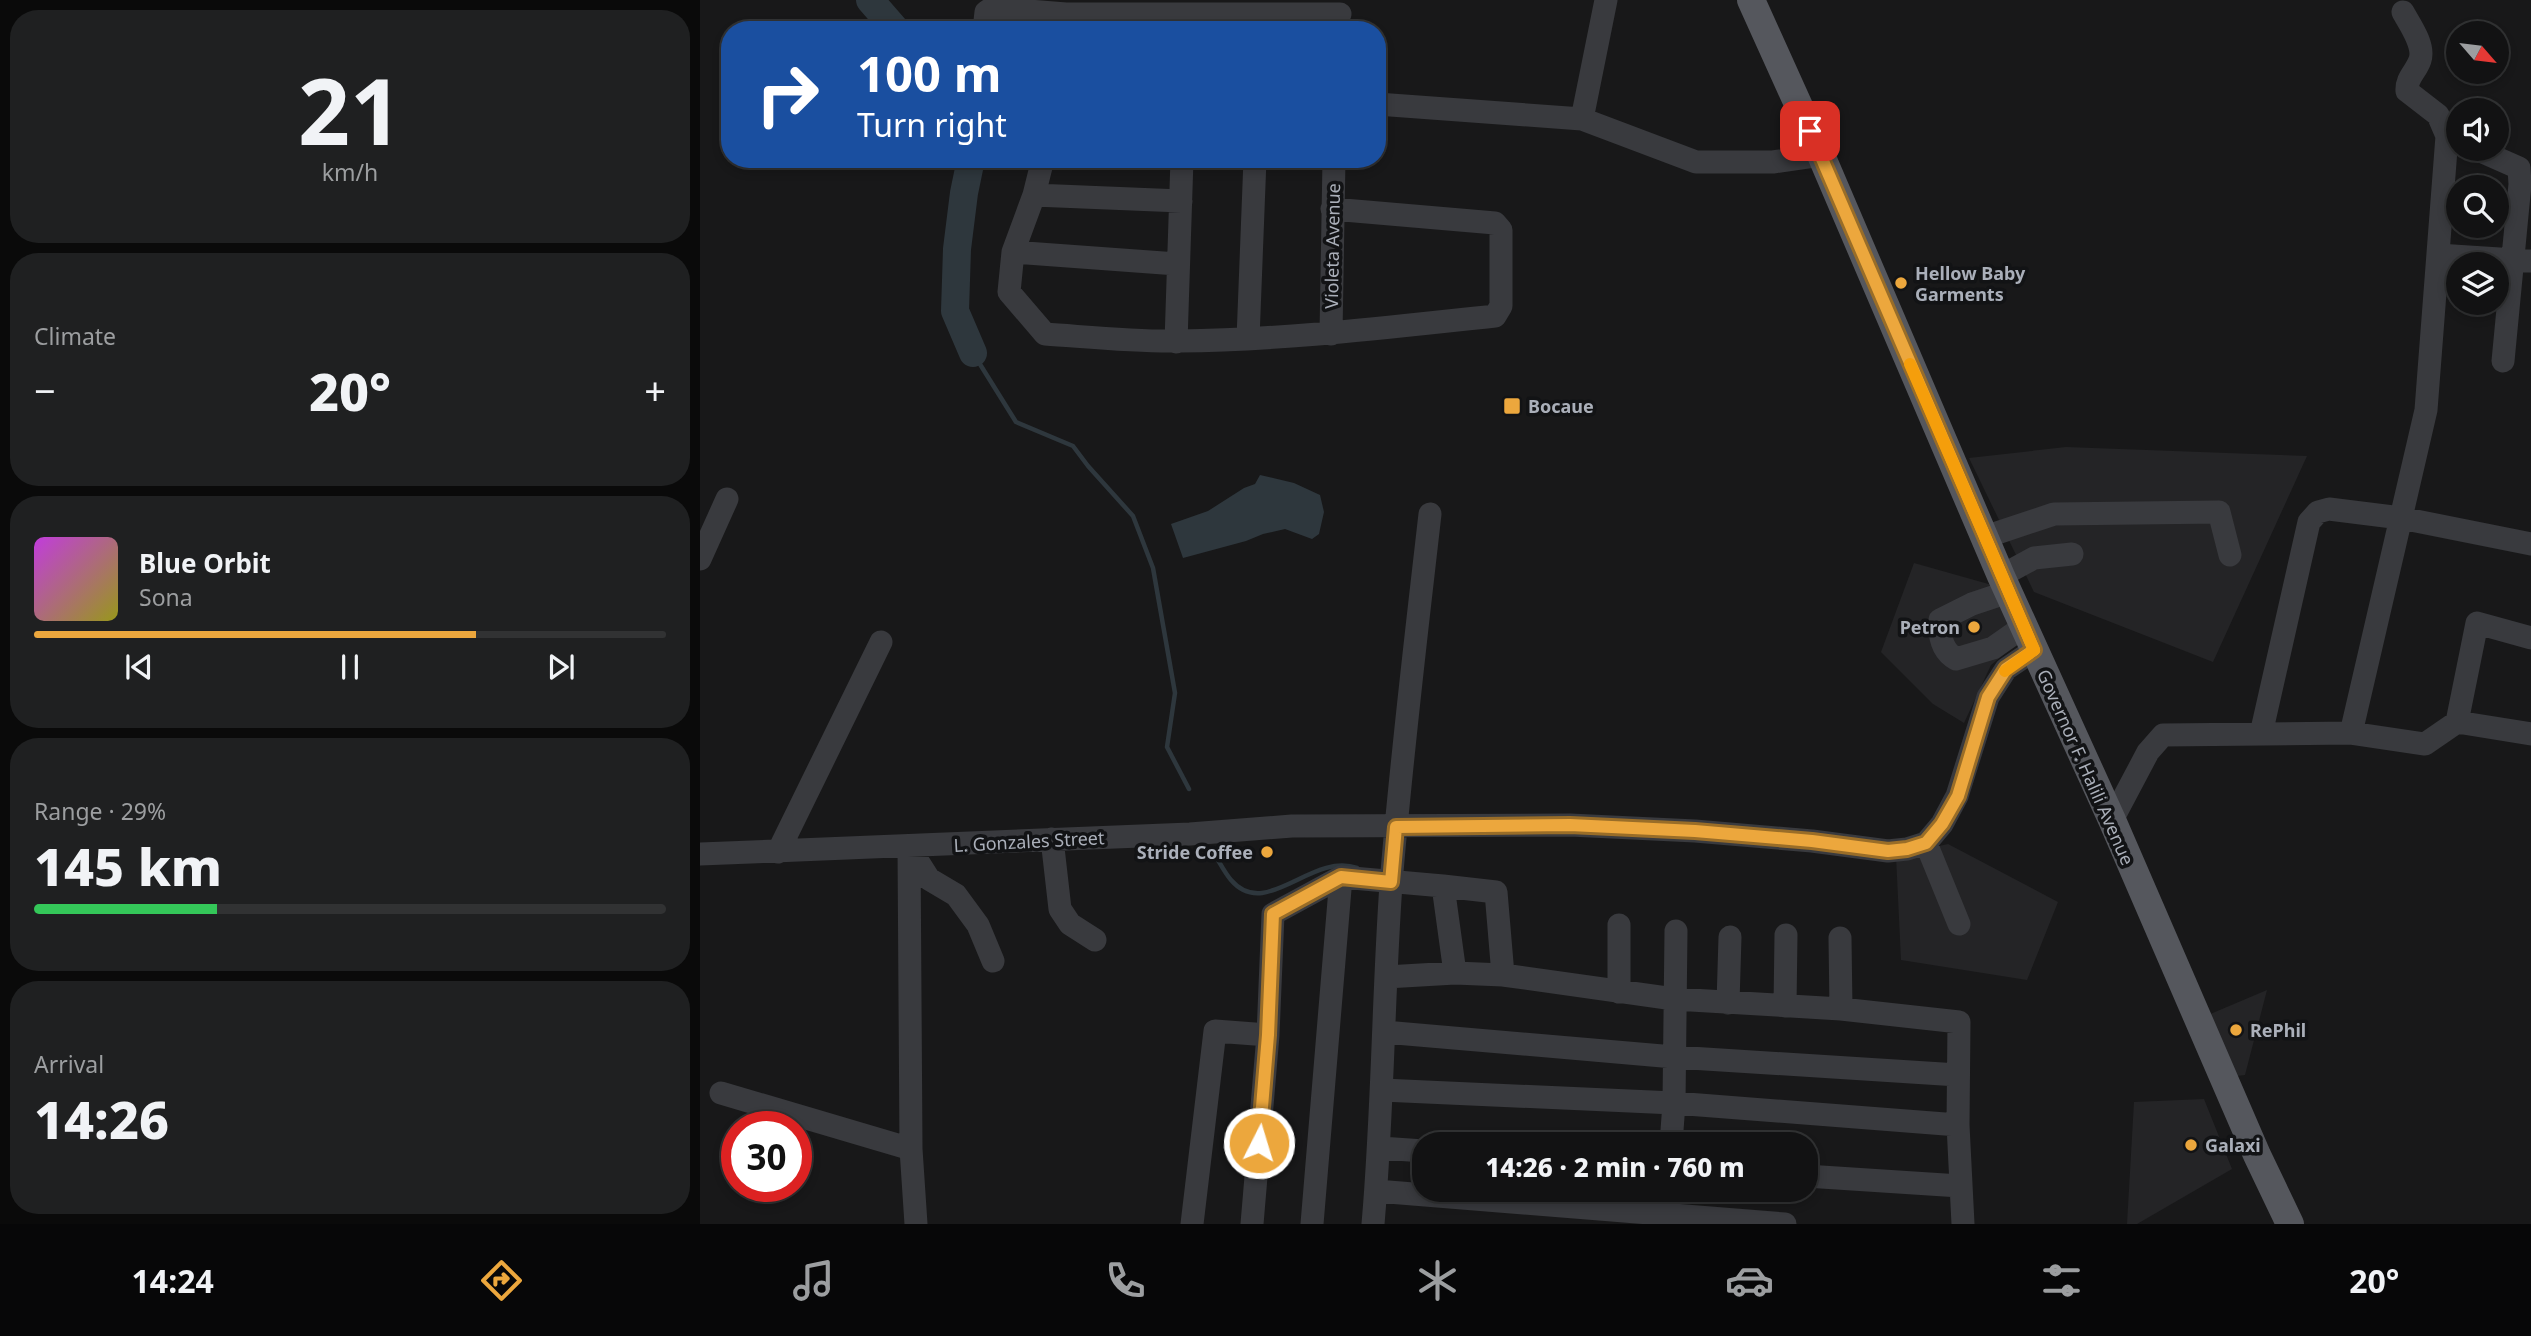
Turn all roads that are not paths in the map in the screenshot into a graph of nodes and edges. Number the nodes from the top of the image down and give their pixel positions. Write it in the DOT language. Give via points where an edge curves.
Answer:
graph roads {
  1 [pos="1606,0"];
  2 [pos="1751,0"];
  3 [pos="2403,12"];
  4 [pos="1066,15"];
  5 [pos="1340,15"];
  6 [pos="985,21"];
  7 [pos="1386,105"];
  8 [pos="1583,119"];
  9 [pos="2446,127"];
  10 [pos="1821,155"];
  11 [pos="2450,161"];
  12 [pos="2503,161"];
  13 [pos="1041,168"];
  14 [pos="1182,168"];
  15 [pos="1255,168"];
  16 [pos="1334,168"];
  17 [pos="1034,195"];
  18 [pos="1181,201"];
  19 [pos="1332,209"];
  20 [pos="1013,252"];
  21 [pos="2438,255"];
  22 [pos="2521,262"];
  23 [pos="1177,264"];
  24 [pos="1331,334"];
  25 [pos="1248,339"];
  26 [pos="1176,342"];
  27 [pos="2503,361"];
  28 [pos="727,499"];
  29 [pos="1430,514"];
  30 [pos="2401,518"];
  31 [pos="1985,537"];
  32 [pos="2531,544"];
  33 [pos="2072,554"];
  34 [pos="2230,555"];
  35 [pos="700,559"];
  36 [pos="2005,584"];
  37 [pos="2531,638"];
  38 [pos="2029,639"];
  39 [pos="881,642"];
  40 [pos="2458,722"];
  41 [pos="2351,733"];
  42 [pos="2261,734"];
  43 [pos="2531,734"];
  44 [pos="2112,821"];
  45 [pos="1396,827"];
  46 [pos="1052,839"];
  47 [pos="1926,843"];
  48 [pos="909,846"];
  49 [pos="778,852"];
  50 [pos="700,854"];
  51 [pos="1341,877"];
  52 [pos="1391,882"];
  53 [pos="1443,886"];
  54 [pos="1959,924"];
  55 [pos="1619,925"];
  56 [pos="1676,930"];
  57 [pos="1786,935"];
  58 [pos="1730,937"];
  59 [pos="1840,938"];
  60 [pos="1095,940"];
  61 [pos="993,961"];
  62 [pos="1455,973"];
  63 [pos="1503,975"];
  64 [pos="1387,977"];
  65 [pos="1619,992"];
  66 [pos="1674,999"];
  67 [pos="1728,1003"];
  68 [pos="1785,1006"];
  69 [pos="1841,1009"];
  70 [pos="1384,1032"];
  71 [pos="1268,1035"];
  72 [pos="1674,1057"];
  73 [pos="1958,1075"];
  74 [pos="1382,1090"];
  75 [pos="721,1093"];
  76 [pos="1674,1103"];
  77 [pos="1958,1125"];
  78 [pos="1672,1132"];
  79 [pos="1380,1148"];
  80 [pos="911,1149"];
  81 [pos="1412,1150"];
  82 [pos="1818,1177"];
  83 [pos="1961,1186"];
  84 [pos="1376,1191"];
  85 [pos="1664,1219"];
  86 [pos="916,1224"];
  87 [pos="1192,1224"];
  88 [pos="1252,1224"];
  89 [pos="1311,1224"];
  90 [pos="1373,1224"];
  91 [pos="1785,1224"];
  92 [pos="1963,1224"];
  93 [pos="2290,1224"];
  1 -- 8 [label="street"];
  2 -- 10 [label="main road, Governor F. Halili Avenue"];
  3 -- 9 [label="street" via="2421,46 2421,59 2406,83 2407,91 2438,115"];
  4 -- 5 [label="street"];
  4 -- 6 [label="street" via="992,8"];
  7 -- 8 [label="street"];
  8 -- 10 [label="street" via="1696,162 1773,162"];
  10 -- 31 [label="main road, Governor F. Halili Avenue"];
  11 -- 21 [label="street"];
  12 -- 22 [label="street" via="2519,168"];
  13 -- 17 [label="street"];
  14 -- 18 [label="street"];
  15 -- 25 [label="street"];
  16 -- 19 [label="street, Violeta Avenue"];
  17 -- 18 [label="street"];
  17 -- 20 [label="street"];
  18 -- 23 [label="street"];
  19 -- 24 [label="street, Violeta Avenue"];
  19 -- 24 [label="street" via="1495,223 1501,230 1501,306 1495,316"];
  20 -- 23 [label="street"];
  20 -- 26 [label="street" via="1009,292 1045,334"];
  21 -- 22 [label="street"];
  21 -- 30 [label="street" via="2426,410"];
  22 -- 27 [label="street"];
  23 -- 26 [label="street"];
  24 -- 25 [label="street"];
  25 -- 26 [label="street"];
  28 -- 35 [label="street"];
  29 -- 45 [label="street"];
  30 -- 32 [label="street"];
  30 -- 41 [label="street"];
  30 -- 42 [label="street" via="2329,509 2309,522"];
  31 -- 34 [label="street" via="2053,514 2219,512"];
  31 -- 36 [label="main road, Governor F. Halili Avenue"];
  33 -- 36 [label="street" via="2035,558"];
  36 -- 38 [label="main road, Governor F. Halili Avenue"];
  36 -- 38 [label="street" via="1940,620 1947,654 1956,659"];
  37 -- 40 [label="street" via="2477,623"];
  38 -- 44 [label="main road, Governor F. Halili Avenue"];
  38 -- 47 [label="street" via="1988,697 1958,796"];
  39 -- 49 [label="street"];
  40 -- 41 [label="street" via="2425,744"];
  40 -- 43 [label="street"];
  41 -- 42 [label="street"];
  42 -- 44 [label="street" via="2163,735 2148,752"];
  44 -- 93 [label="main road, Governor F. Halili Avenue"];
  45 -- 46 [label="street, L. Gonzales Street" via="1292,826"];
  45 -- 47 [label="street, L. Gonzales Street" via="1570,825 1695,831 1888,851"];
  45 -- 52 [label="street"];
  46 -- 48 [label="street, L. Gonzales Street"];
  46 -- 60 [label="street" via="1060,909 1070,924"];
  47 -- 54 [label="street"];
  48 -- 49 [label="street, L. Gonzales Street"];
  48 -- 61 [label="street" via="929,879 956,895 971,915"];
  48 -- 80 [label="street"];
  49 -- 50 [label="street, L. Gonzales Street"];
  51 -- 52 [label="street"];
  51 -- 71 [label="street" via="1273,914"];
  51 -- 89 [label="street"];
  52 -- 53 [label="street"];
  52 -- 64 [label="street"];
  53 -- 62 [label="street"];
  53 -- 63 [label="street" via="1496,892"];
  55 -- 65 [label="street"];
  56 -- 66 [label="street"];
  57 -- 68 [label="street"];
  58 -- 67 [label="street"];
  59 -- 69 [label="street"];
  62 -- 63 [label="street"];
  62 -- 64 [label="street"];
  63 -- 65 [label="street"];
  64 -- 70 [label="street"];
  65 -- 66 [label="street"];
  66 -- 67 [label="street"];
  66 -- 72 [label="street"];
  67 -- 68 [label="street"];
  68 -- 69 [label="street"];
  69 -- 73 [label="street" via="1959,1022"];
  70 -- 72 [label="street"];
  70 -- 74 [label="street"];
  71 -- 87 [label="street" via="1215,1031"];
  71 -- 88 [label="street"];
  72 -- 73 [label="street"];
  72 -- 76 [label="street"];
  73 -- 77 [label="street"];
  74 -- 76 [label="street"];
  74 -- 79 [label="street"];
  75 -- 80 [label="street"];
  76 -- 77 [label="street"];
  76 -- 78 [label="street"];
  77 -- 83 [label="street"];
  79 -- 81 [label="street"];
  79 -- 84 [label="street"];
  80 -- 86 [label="street"];
  82 -- 83 [label="street"];
  83 -- 92 [label="street"];
  84 -- 85 [label="street"];
  84 -- 90 [label="street"];
  85 -- 91 [label="street"];
}
